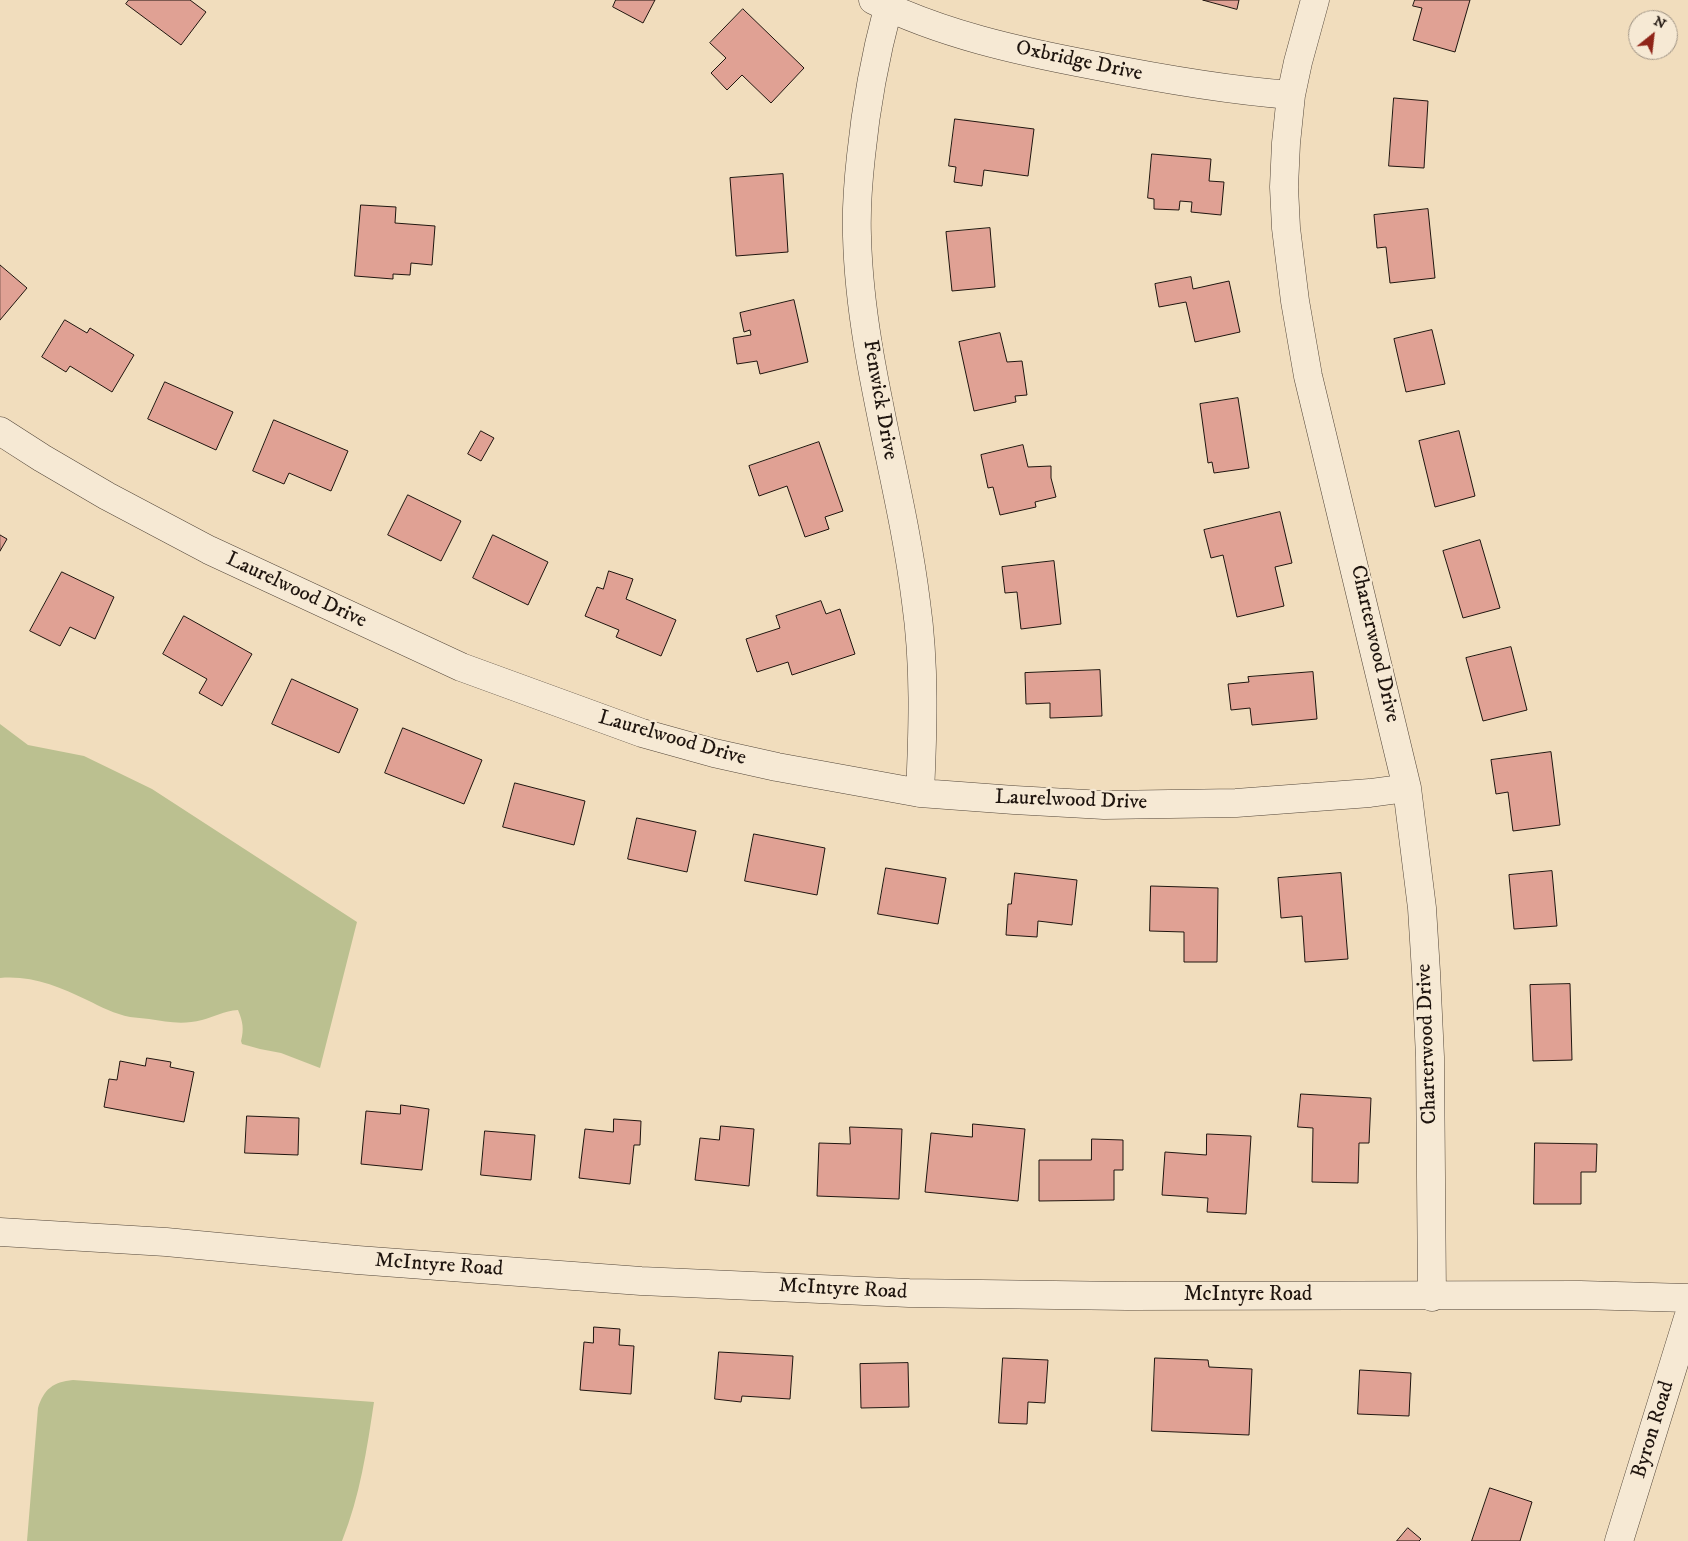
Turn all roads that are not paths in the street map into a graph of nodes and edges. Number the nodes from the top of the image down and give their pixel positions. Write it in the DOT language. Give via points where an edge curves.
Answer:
graph roads {
  1 [pos="1316,0"];
  2 [pos="881,4"];
  3 [pos="1291,94"];
  4 [pos="0,431"];
  5 [pos="1407,788"];
  6 [pos="920,793"];
  7 [pos="0,1232"];
  8 [pos="1432,1297"];
  9 [pos="1688,1298"];
  10 [pos="1688,1318"];
  11 [pos="1619,1541"];
  1 -- 3 [label="street, Charterwood Drive"];
  2 -- 3 [label="street, Oxbridge Drive" via="929,24 1054,58 1154,78"];
  2 -- 6 [label="street, Fenwick Drive" via="865,123 856,236 863,310 916,601 924,706"];
  3 -- 5 [label="street, Charterwood Drive" via="1284,187 1295,301 1308,376"];
  4 -- 6 [label="street, Laurelwood Drive" via="107,496 209,550 460,667 642,733 714,753"];
  5 -- 6 [label="street, Laurelwood Drive" via="1236,804 1086,804"];
  5 -- 8 [label="street, Charterwood Drive" via="1422,908 1430,1058"];
  7 -- 8 [label="street, McIntyre Road" via="166,1242 632,1280 879,1292"];
  8 -- 9 [label="street, McIntyre Road" via="1580,1295"];
  10 -- 11 [label="street, Byron Road"];
}
